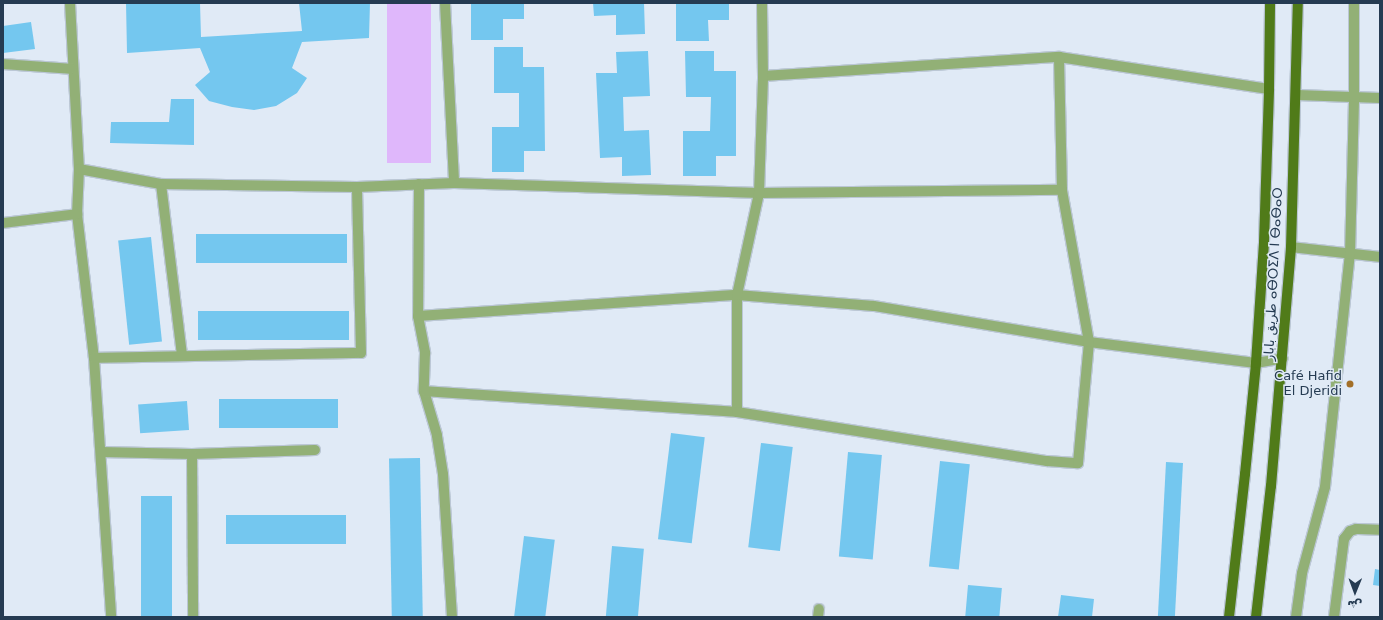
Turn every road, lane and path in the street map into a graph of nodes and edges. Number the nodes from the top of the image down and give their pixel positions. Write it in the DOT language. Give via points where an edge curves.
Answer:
graph roads {
  1 [pos="70,3"];
  2 [pos="445,3"];
  3 [pos="762,3"];
  4 [pos="1270,3"];
  5 [pos="1298,3"];
  6 [pos="1354,3"];
  7 [pos="1059,57"];
  8 [pos="3,64"];
  9 [pos="72,69"];
  10 [pos="763,76"];
  11 [pos="1270,90"];
  12 [pos="1297,95"];
  13 [pos="1354,98"];
  14 [pos="1380,98"];
  15 [pos="79,169"];
  16 [pos="454,183"];
  17 [pos="161,184"];
  18 [pos="419,184"];
  19 [pos="357,187"];
  20 [pos="1062,190"];
  21 [pos="759,194"];
  22 [pos="77,214"];
  23 [pos="3,223"];
  24 [pos="1292,247"];
  25 [pos="1350,254"];
  26 [pos="1380,257"];
  27 [pos="737,295"];
  28 [pos="418,316"];
  29 [pos="1089,342"];
  30 [pos="182,356"];
  31 [pos="94,358"];
  32 [pos="1283,358"];
  33 [pos="1256,363"];
  34 [pos="424,391"];
  35 [pos="737,412"];
  36 [pos="315,450"];
  37 [pos="101,452"];
  38 [pos="192,454"];
  39 [pos="1380,530"];
  40 [pos="111,617"];
  41 [pos="194,617"];
  42 [pos="452,617"];
  43 [pos="1228,617"];
  44 [pos="1256,617"];
  45 [pos="1296,617"];
  46 [pos="1334,617"];
  1 -- 9 [label="street"];
  2 -- 16 [label="street"];
  3 -- 10 [label="street"];
  4 -- 11 [label="main road, طريق بابار ⴰⴱⵔⵉⴷ ⵏ ⴱⴰⴱⴰⵔ"];
  5 -- 12 [label="main road, طريق بابار ⴰⴱⵔⵉⴷ ⵏ ⴱⴰⴱⴰⵔ"];
  6 -- 13 [label="street"];
  7 -- 10 [label="street"];
  7 -- 11 [label="street"];
  7 -- 20 [label="street"];
  8 -- 9 [label="street"];
  9 -- 15 [label="street"];
  10 -- 21 [label="street"];
  11 -- 33 [label="main road, طريق بابار ⴰⴱⵔⵉⴷ ⵏ ⴱⴰⴱⴰⵔ"];
  12 -- 13 [label="street"];
  12 -- 24 [label="main road, طريق بابار ⴰⴱⵔⵉⴷ ⵏ ⴱⴰⴱⴰⵔ"];
  13 -- 14 [label="street"];
  13 -- 25 [label="street"];
  15 -- 17 [label="street"];
  15 -- 22 [label="street"];
  16 -- 18 [label="street"];
  16 -- 21 [label="street"];
  17 -- 19 [label="street"];
  17 -- 30 [label="street"];
  18 -- 19 [label="street"];
  18 -- 28 [label="street"];
  19 -- 30 [label="street" via="361,353"];
  20 -- 21 [label="street"];
  20 -- 29 [label="street"];
  21 -- 27 [label="street"];
  22 -- 23 [label="street"];
  22 -- 31 [label="street"];
  24 -- 25 [label="street"];
  24 -- 32 [label="main road, طريق بابار ⴰⴱⵔⵉⴷ ⵏ ⴱⴰⴱⴰⵔ"];
  25 -- 26 [label="street"];
  25 -- 45 [label="street" via="1326,487 1302,573"];
  27 -- 28 [label="street"];
  27 -- 29 [label="street" via="874,306"];
  27 -- 35 [label="street"];
  28 -- 34 [label="street" via="424,353"];
  29 -- 33 [label="street"];
  29 -- 35 [label="street" via="1078,463 1047,461"];
  30 -- 31 [label="street"];
  31 -- 37 [label="street"];
  32 -- 33 [label="street"];
  32 -- 44 [label="main road, طريق بابار ⴰⴱⵔⵉⴷ ⵏ ⴱⴰⴱⴰⵔ"];
  33 -- 43 [label="main road, طريق بابار ⴰⴱⵔⵉⴷ ⵏ ⴱⴰⴱⴰⵔ"];
  34 -- 35 [label="street"];
  34 -- 42 [label="street" via="437,435 443,474"];
  36 -- 38 [label="street"];
  37 -- 38 [label="street"];
  37 -- 40 [label="street"];
  38 -- 41 [label="street"];
  39 -- 46 [label="street" via="1356,529 1350,531 1344,539"];
}
